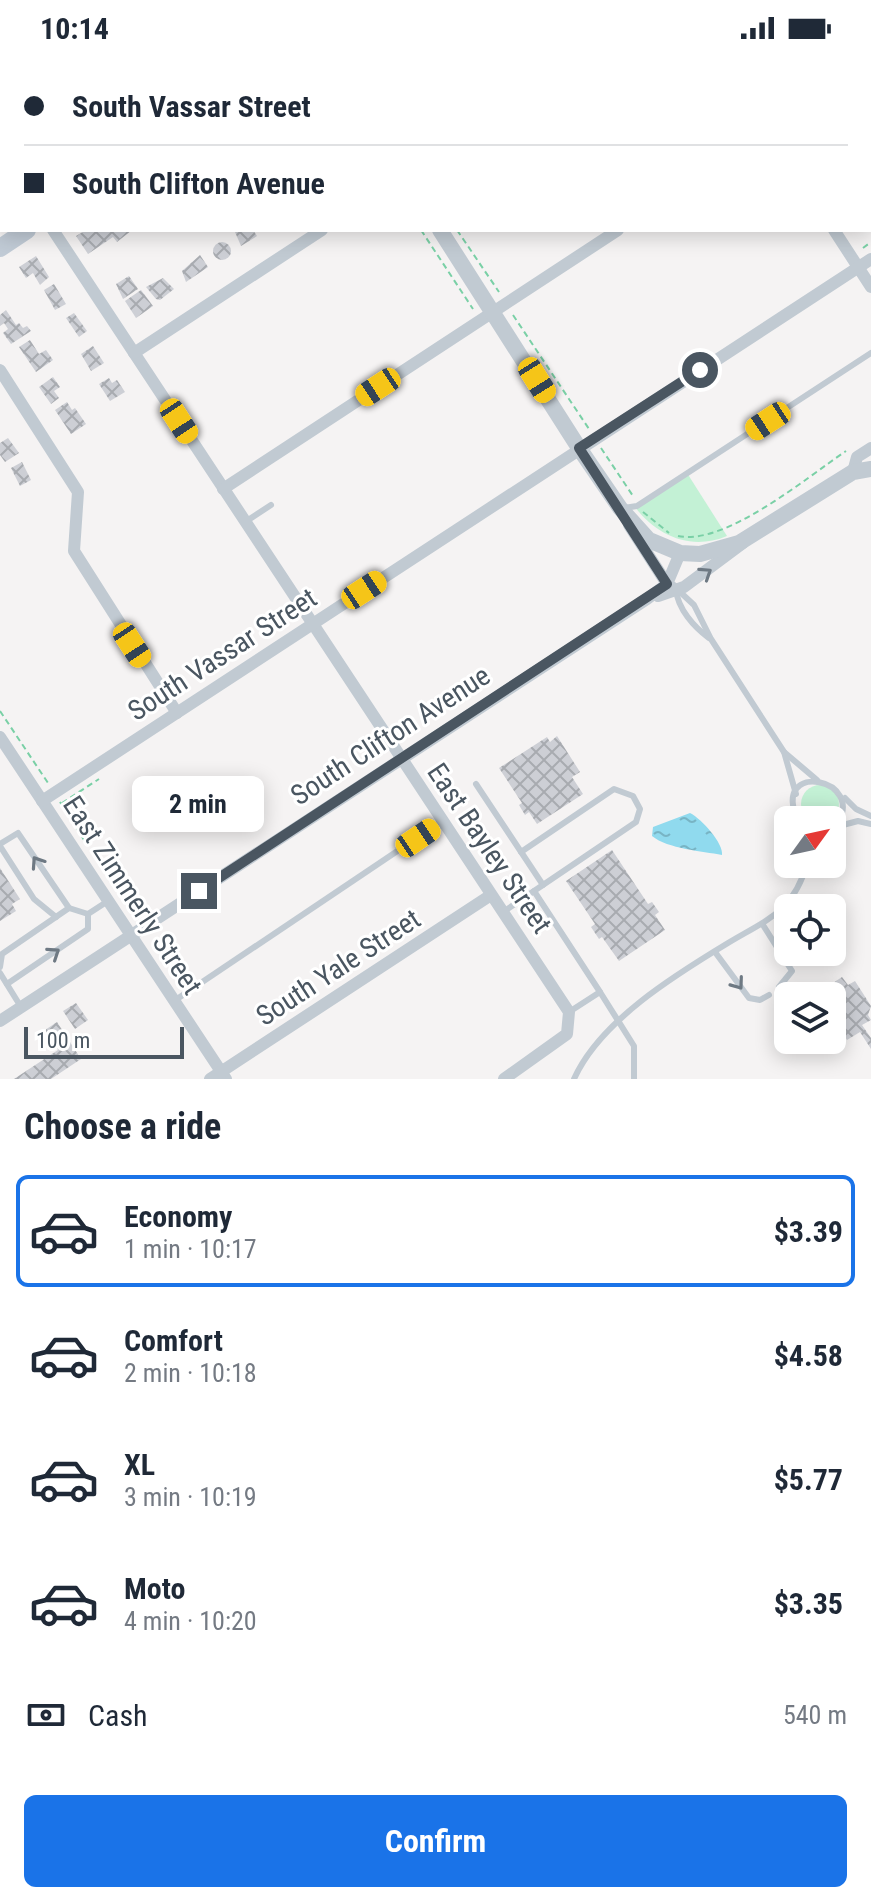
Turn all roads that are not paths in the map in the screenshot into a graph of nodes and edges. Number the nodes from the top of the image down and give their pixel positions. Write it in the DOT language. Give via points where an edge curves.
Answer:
graph roads {
  1 [pos="24,232"];
  2 [pos="54,232"];
  3 [pos="319,232"];
  4 [pos="442,232"];
  5 [pos="615,232"];
  6 [pos="835,232"];
  7 [pos="0,248"];
  8 [pos="871,259"];
  9 [pos="858,267"];
  10 [pos="871,287"];
  11 [pos="500,308"];
  12 [pos="134,353"];
  13 [pos="871,353"];
  14 [pos="0,370"];
  15 [pos="864,446"];
  16 [pos="579,448"];
  17 [pos="871,469"];
  18 [pos="853,472"];
  19 [pos="223,489"];
  20 [pos="271,505"];
  21 [pos="620,508"];
  22 [pos="245,522"];
  23 [pos="756,532"];
  24 [pos="680,553"];
  25 [pos="671,587"];
  26 [pos="312,624"];
  27 [pos="711,639"];
  28 [pos="177,713"];
  29 [pos="0,737"];
  30 [pos="784,752"];
  31 [pos="401,759"];
  32 [pos="817,780"];
  33 [pos="476,784"];
  34 [pos="796,794"];
  35 [pos="844,796"];
  36 [pos="42,801"];
  37 [pos="795,806"];
  38 [pos="845,806"];
  39 [pos="871,816"];
  40 [pos="442,821"];
  41 [pos="846,824"];
  42 [pos="871,824"];
  43 [pos="0,845"];
  44 [pos="521,852"];
  45 [pos="802,878"];
  46 [pos="543,885"];
  47 [pos="534,891"];
  48 [pos="491,895"];
  49 [pos="108,901"];
  50 [pos="69,908"];
  51 [pos="503,912"];
  52 [pos="88,914"];
  53 [pos="56,917"];
  54 [pos="763,925"];
  55 [pos="131,936"];
  56 [pos="715,952"];
  57 [pos="0,967"];
  58 [pos="0,973"];
  59 [pos="783,982"];
  60 [pos="7,984"];
  61 [pos="600,992"];
  62 [pos="769,995"];
  63 [pos="174,1001"];
  64 [pos="21,1007"];
  65 [pos="569,1012"];
  66 [pos="619,1018"];
  67 [pos="0,1021"];
  68 [pos="219,1077"];
  69 [pos="504,1079"];
  70 [pos="574,1079"];
  71 [pos="634,1079"];
  1 -- 7 [label="main road"];
  2 -- 12 [label="street, East Bayley Street"];
  3 -- 12 [label="street"];
  4 -- 11 [label="street"];
  5 -- 11 [label="street"];
  6 -- 9 [label="street"];
  8 -- 9 [label="street, South Vassar Street"];
  9 -- 10 [label="street"];
  9 -- 16 [label="street, South Vassar Street"];
  11 -- 16 [label="street"];
  11 -- 19 [label="street"];
  12 -- 19 [label="street, East Bayley Street"];
  13 -- 21 [label="lane" via="639,505"];
  14 -- 28 [label="street" via="78,492 74,551"];
  15 -- 18 [label="street, South Clifton Avenue"];
  16 -- 21 [label="street"];
  16 -- 26 [label="street, South Vassar Street"];
  17 -- 18 [label="street, South Clifton Avenue"];
  18 -- 23 [label="street, South Clifton Avenue"];
  19 -- 22 [label="street, East Bayley Street"];
  20 -- 22 [label="lane"];
  21 -- 24 [label="street" via="649,540"];
  21 -- 25 [label="street"];
  22 -- 26 [label="street, East Bayley Street"];
  23 -- 24 [label="street, South Clifton Avenue" via="739,543 700,554"];
  25 -- 23 [label="street, South Clifton Avenue, one-way" via="720,564"];
  24 -- 25 [label="street"];
  25 -- 27 [label="lane" via="693,623"];
  25 -- 27 [label="lane" via="685,593"];
  25 -- 31 [label="street, South Clifton Avenue"];
  26 -- 28 [label="street, South Vassar Street"];
  26 -- 31 [label="street, East Bayley Street"];
  27 -- 30 [label="lane"];
  28 -- 36 [label="street, South Vassar Street" via="58,799"];
  29 -- 36 [label="street, East Zimmerly Street"];
  30 -- 32 [label="lane"];
  30 -- 34 [label="lane"];
  31 -- 40 [label="street, East Bayley Street"];
  31 -- 55 [label="street, South Clifton Avenue"];
  32 -- 34 [label="lane"];
  32 -- 35 [label="lane" via="833,783"];
  33 -- 44 [label="lane"];
  34 -- 37 [label="lane"];
  35 -- 38 [label="lane"];
  35 -- 39 [label="lane"];
  36 -- 49 [label="street, East Zimmerly Street"];
  40 -- 48 [label="street, East Bayley Street"];
  40 -- 63 [label="lane"];
  41 -- 42 [label="lane"];
  50 -- 43 [label="lane, one-way" via="18,833"];
  43 -- 53 [label="lane" via="34,899"];
  44 -- 46 [label="lane"];
  44 -- 46 [label="lane" via="614,789 633,796 639,819"];
  45 -- 54 [label="lane" via="796,895"];
  46 -- 47 [label="lane"];
  47 -- 51 [label="lane"];
  47 -- 61 [label="lane"];
  48 -- 51 [label="street, East Bayley Street"];
  48 -- 68 [label="street, South Yale Street"];
  49 -- 52 [label="lane"];
  49 -- 55 [label="street, East Zimmerly Street"];
  50 -- 52 [label="lane"];
  50 -- 53 [label="lane"];
  51 -- 65 [label="street, East Bayley Street"];
  60 -- 52 [label="lane, one-way" via="88,929"];
  53 -- 57 [label="lane" via="2,954"];
  54 -- 56 [label="lane"];
  54 -- 59 [label="lane" via="792,971"];
  55 -- 63 [label="street, East Zimmerly Street"];
  55 -- 64 [label="street, South Clifton Avenue"];
  56 -- 62 [label="lane, one-way" via="749,998"];
  56 -- 66 [label="lane"];
  58 -- 60 [label="lane"];
  60 -- 64 [label="lane"];
  61 -- 65 [label="lane"];
  61 -- 66 [label="lane"];
  63 -- 68 [label="street, East Zimmerly Street"];
  64 -- 67 [label="street, South Clifton Avenue"];
  65 -- 69 [label="street" via="567,1034"];
  66 -- 70 [label="lane"];
  66 -- 71 [label="lane" via="634,1046"];
}
